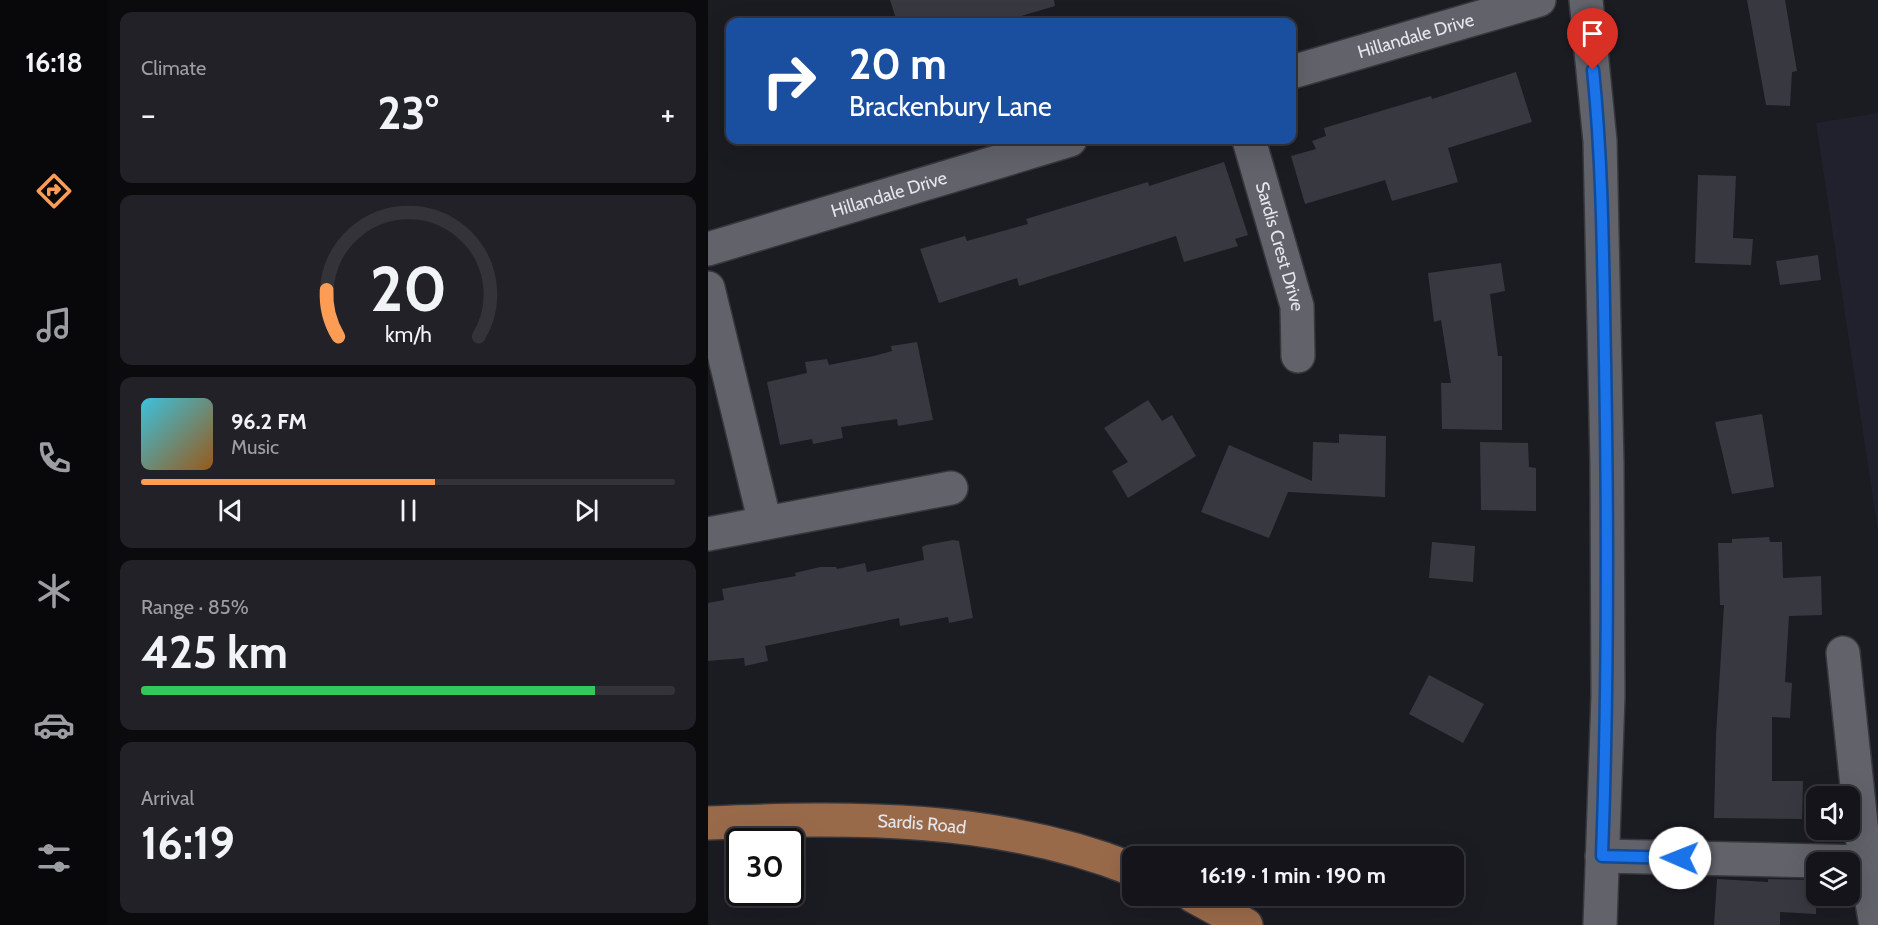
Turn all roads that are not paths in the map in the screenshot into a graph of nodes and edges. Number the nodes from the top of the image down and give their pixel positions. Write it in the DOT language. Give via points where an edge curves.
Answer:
graph roads {
  1 [pos="1539,0"];
  2 [pos="1586,0"];
  3 [pos="1296,71"];
  4 [pos="1057,144"];
  5 [pos="1250,144"];
  6 [pos="708,249"];
  7 [pos="708,288"];
  8 [pos="1298,356"];
  9 [pos="951,488"];
  10 [pos="765,523"];
  11 [pos="708,534"];
  12 [pos="1843,653"];
  13 [pos="708,823"];
  14 [pos="1602,856"];
  15 [pos="1865,862"];
  16 [pos="1122,866"];
  17 [pos="1211,906"];
  18 [pos="1246,925"];
  19 [pos="1600,925"];
  20 [pos="1876,925"];
  1 -- 3 [label="street, Hillandale Drive"];
  2 -- 14 [label="street" via="1600,141 1607,465 1608,696"];
  4 -- 6 [label="street, Hillandale Drive"];
  5 -- 8 [label="street, Sardis Crest Drive" via="1297,306"];
  7 -- 10 [label="street"];
  9 -- 10 [label="street"];
  10 -- 11 [label="street"];
  12 -- 15 [label="street"];
  13 -- 16 [label="main road, Sardis Road" via="867,819 955,826 1067,847"];
  14 -- 15 [label="street"];
  14 -- 19 [label="street"];
  15 -- 20 [label="street"];
  17 -- 18 [label="main road"];
}
